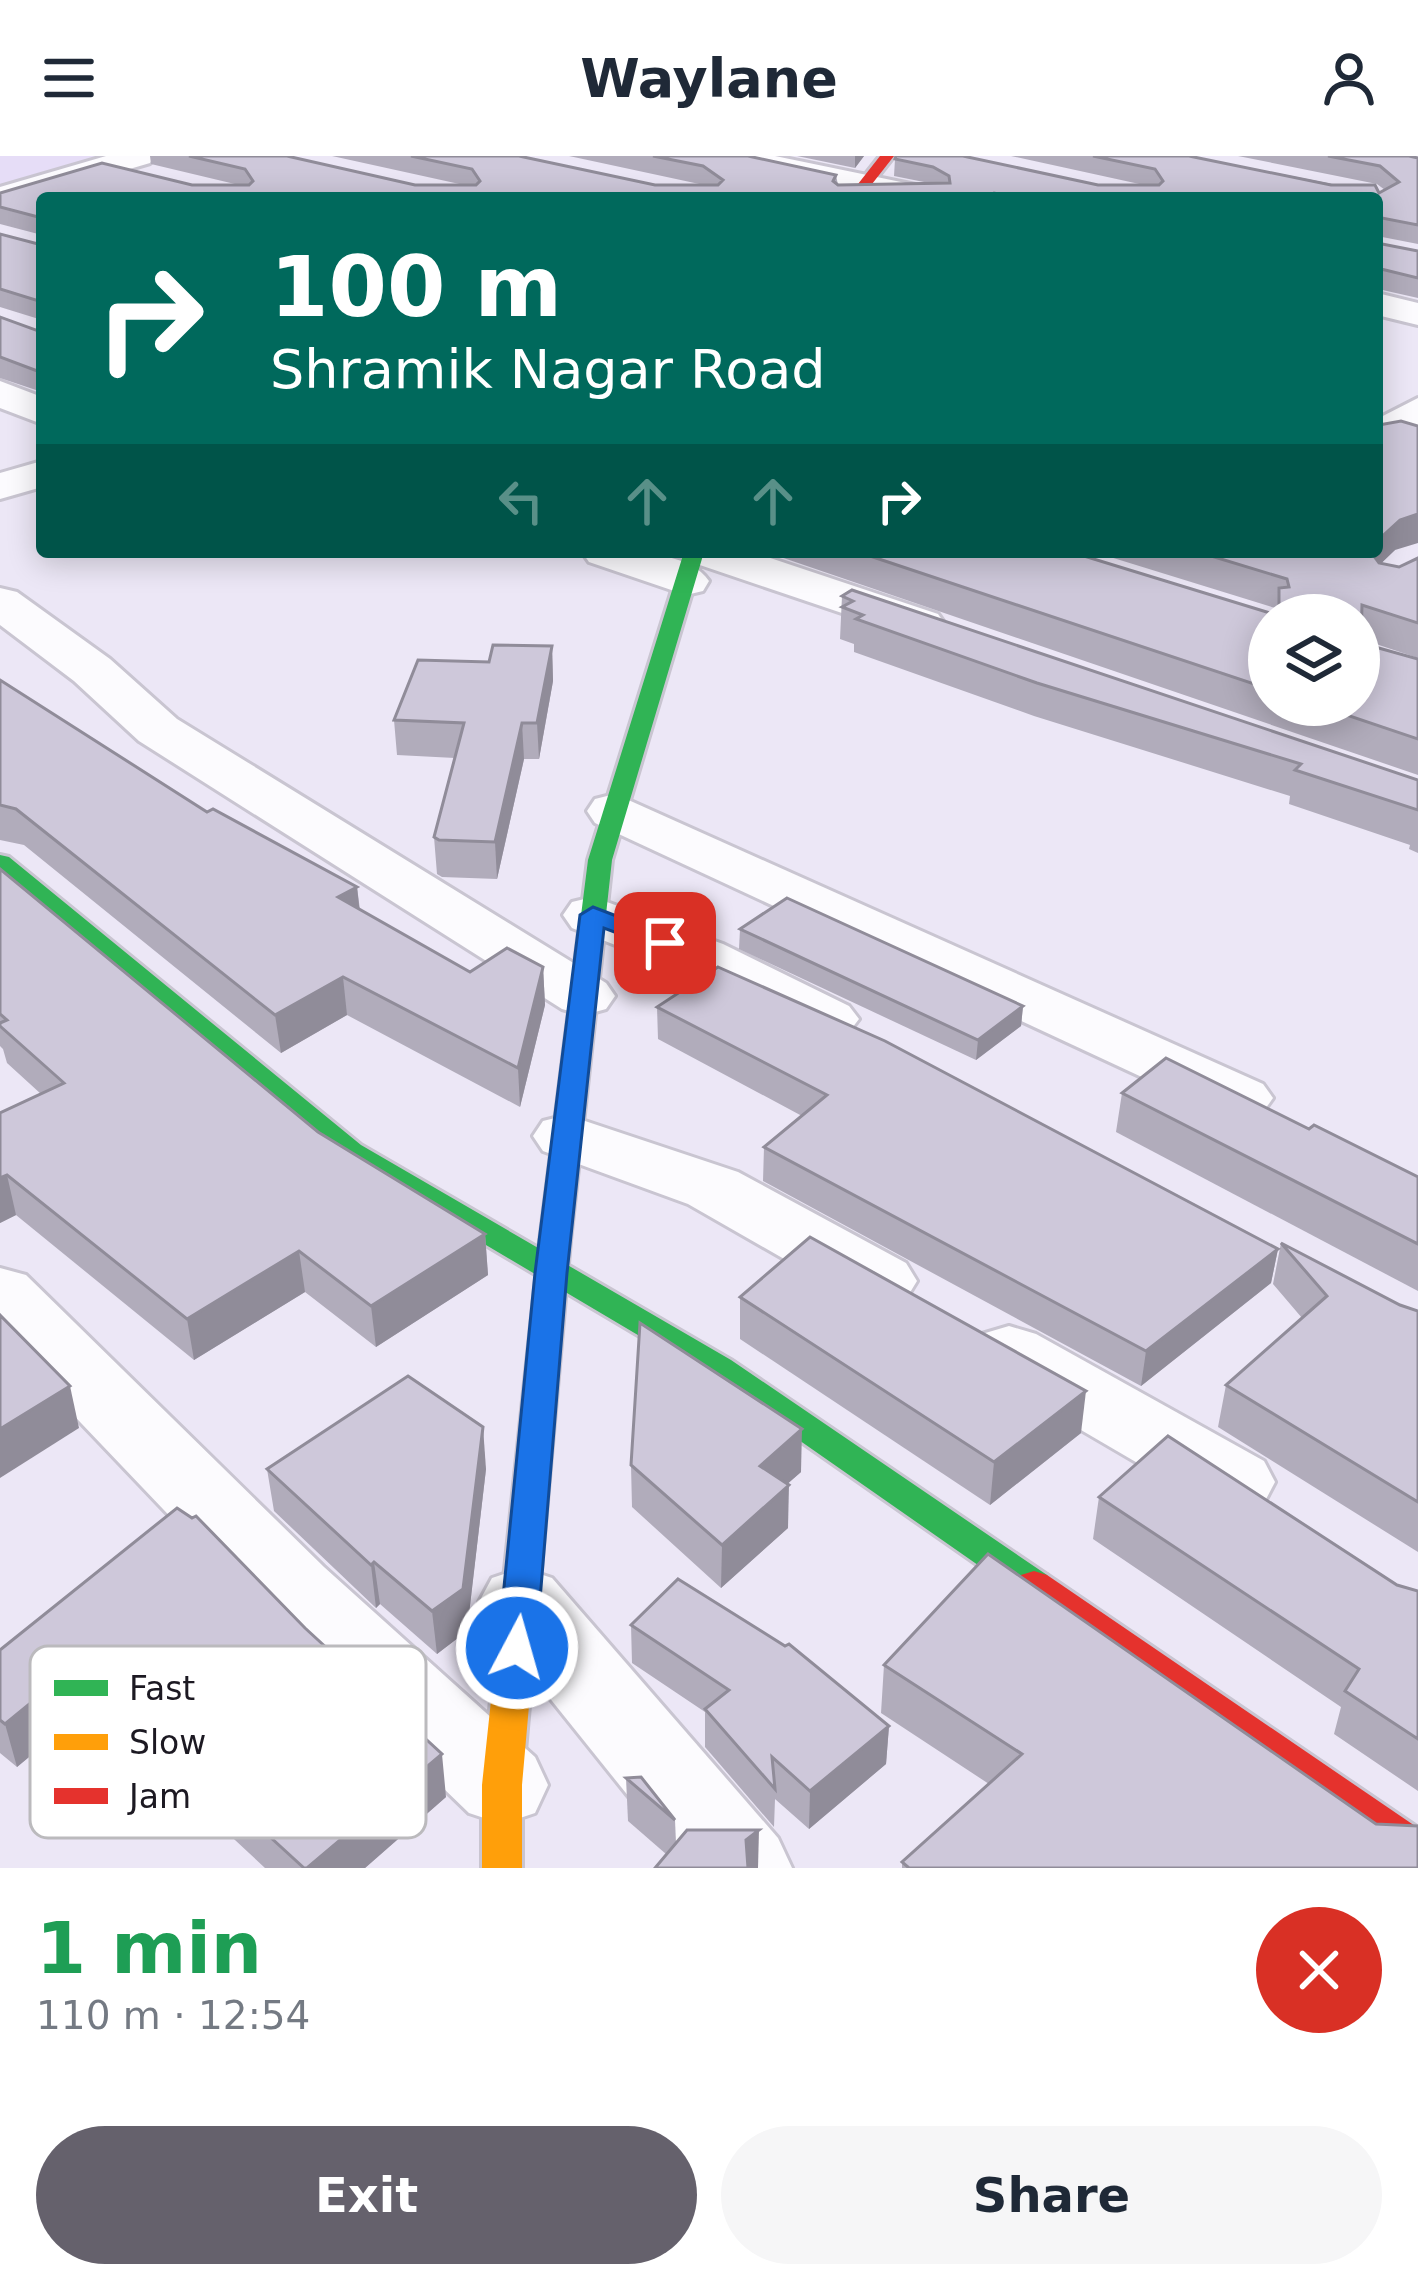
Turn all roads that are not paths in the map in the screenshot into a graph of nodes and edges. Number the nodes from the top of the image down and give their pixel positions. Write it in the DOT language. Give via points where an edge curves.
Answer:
graph roads {
  1 [pos="139,156"];
  2 [pos="730,156"];
  3 [pos="887,156"];
  4 [pos="103,166"];
  5 [pos="169,182"];
  6 [pos="860,190"];
  7 [pos="0,197"];
  8 [pos="1383,305"];
  9 [pos="1418,314"];
  10 [pos="0,393"];
  11 [pos="36,409"];
  12 [pos="1418,410"];
  13 [pos="1388,438"];
  14 [pos="36,476"];
  15 [pos="0,486"];
  16 [pos="659,558"];
  17 [pos="695,562"];
  18 [pos="0,602"];
  19 [pos="968,641"];
  20 [pos="615,811"];
  21 [pos="0,862"];
  22 [pos="593,915"];
  23 [pos="584,996"];
  24 [pos="889,1049"];
  25 [pos="1282,1117"];
  26 [pos="567,1136"];
  27 [pos="551,1273"];
  28 [pos="0,1293"];
  29 [pos="1287,1515"];
  30 [pos="522,1602"];
  31 [pos="353,1646"];
  32 [pos="426,1714"];
  33 [pos="502,1785"];
  34 [pos="1418,1850"];
  35 [pos="502,1868"];
  36 [pos="744,1868"];
  1 -- 4 [label="street"];
  2 -- 6 [label="street"];
  3 -- 6 [label="street"];
  4 -- 5 [label="street"];
  4 -- 7 [label="street"];
  8 -- 9 [label="street"];
  10 -- 11 [label="street"];
  12 -- 13 [label="street"];
  14 -- 15 [label="street"];
  16 -- 17 [label="street"];
  17 -- 19 [label="street"];
  17 -- 20 [label="street"];
  18 -- 23 [label="street" via="158,730"];
  20 -- 22 [label="street"];
  20 -- 25 [label="street"];
  21 -- 27 [label="street" via="351,1152"];
  22 -- 23 [label="street"];
  22 -- 24 [label="street" via="701,957"];
  23 -- 26 [label="street"];
  26 -- 27 [label="street"];
  26 -- 29 [label="street" via="713,1188"];
  27 -- 30 [label="street"];
  27 -- 34 [label="street" via="719,1368"];
  28 -- 31 [label="street"];
  30 -- 33 [label="street"];
  30 -- 36 [label="street"];
  32 -- 33 [label="street"];
  33 -- 35 [label="street"];
}
